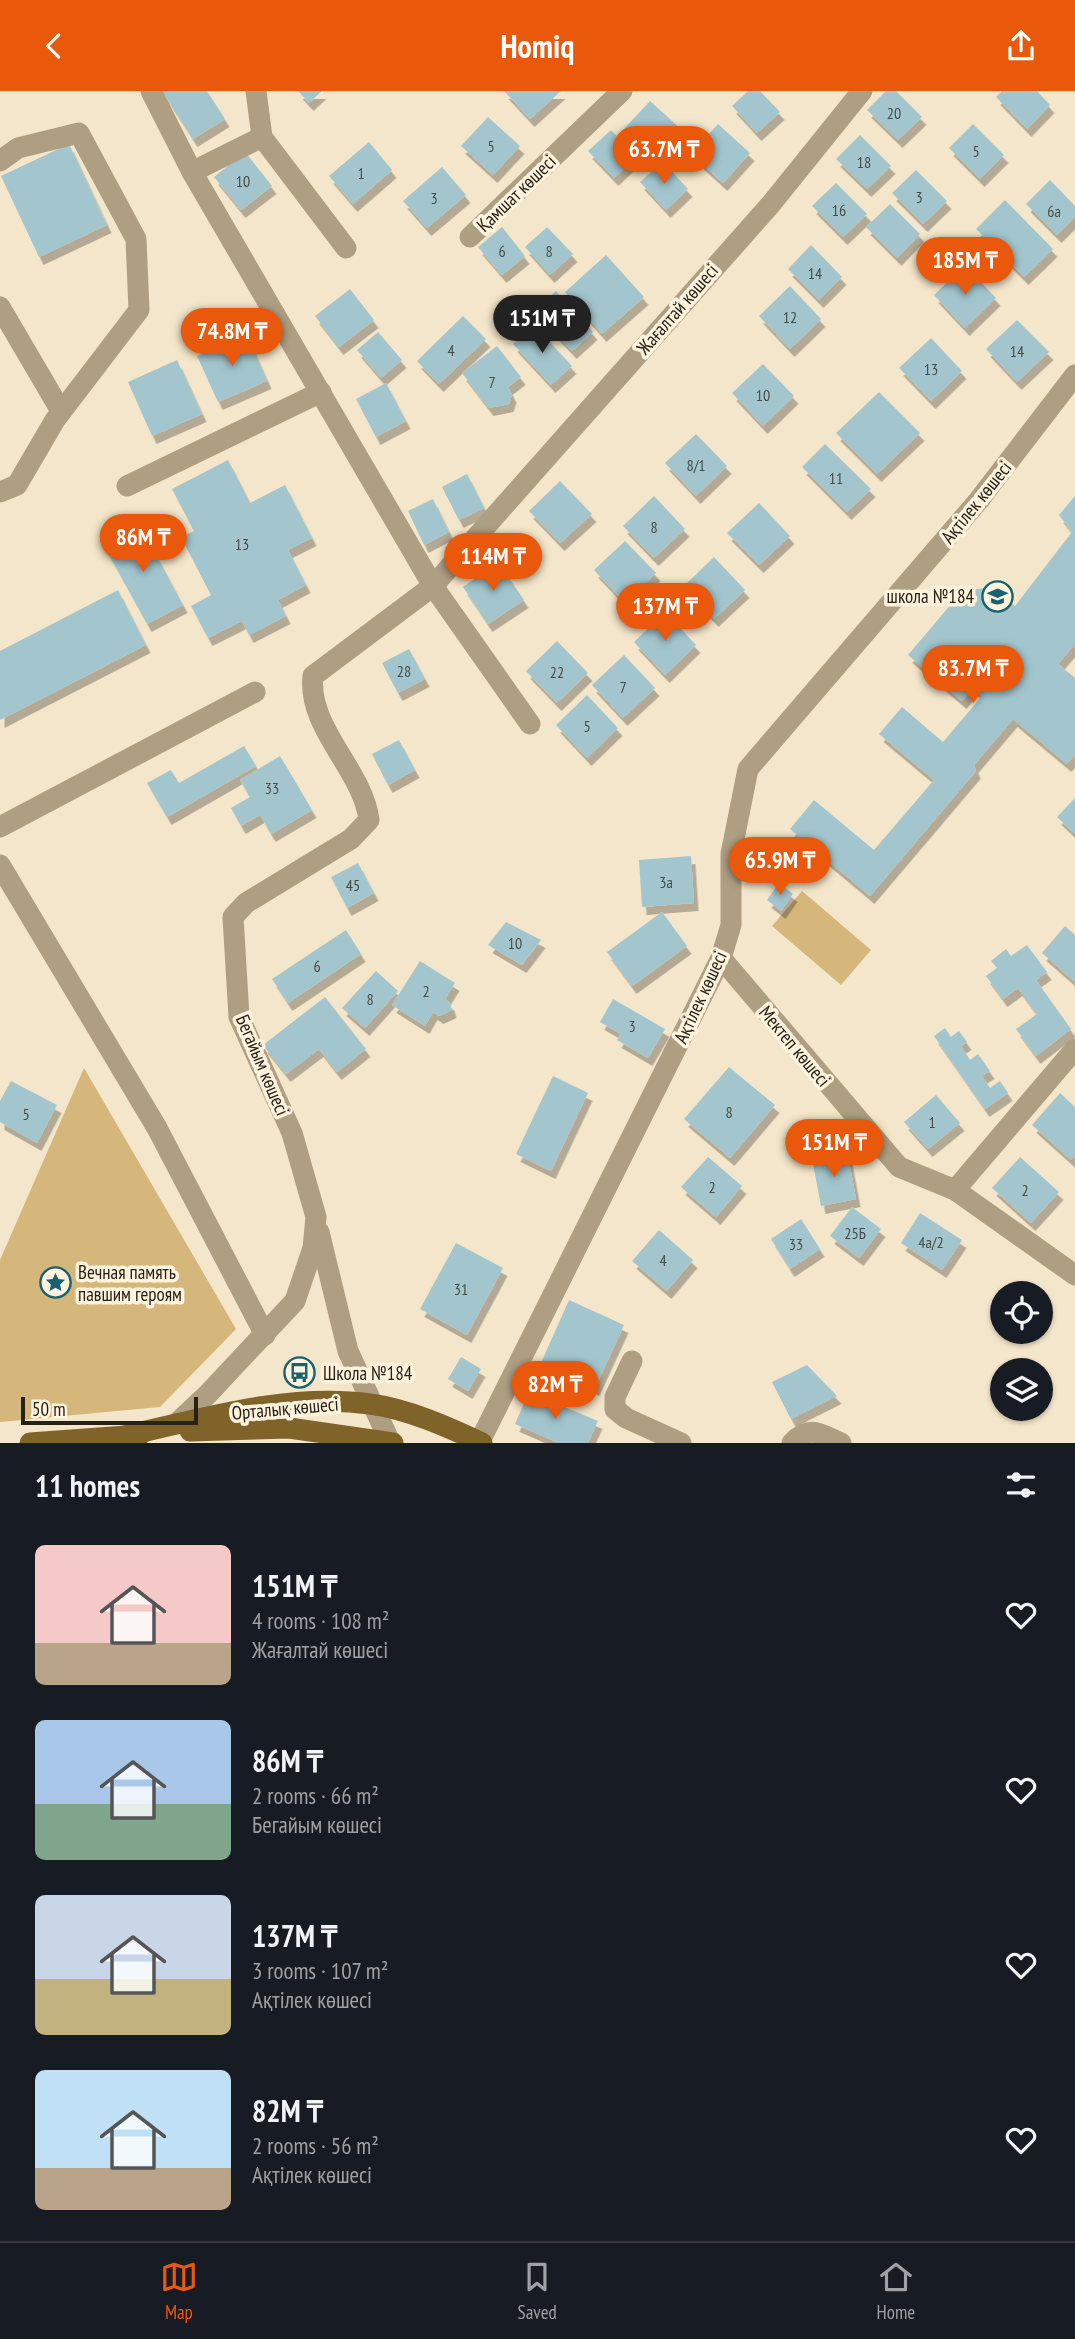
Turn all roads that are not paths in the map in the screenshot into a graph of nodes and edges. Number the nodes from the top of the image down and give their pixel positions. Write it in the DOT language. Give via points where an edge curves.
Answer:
graph roads {
  1 [pos="151,91"];
  2 [pos="256,91"];
  3 [pos="622,91"];
  4 [pos="862,91"];
  5 [pos="261,137"];
  6 [pos="0,161"];
  7 [pos="192,172"];
  8 [pos="470,237"];
  9 [pos="346,249"];
  10 [pos="0,307"];
  11 [pos="1075,375"];
  12 [pos="321,392"];
  13 [pos="61,411"];
  14 [pos="127,486"];
  15 [pos="0,492"];
  16 [pos="433,586"];
  17 [pos="255,692"];
  18 [pos="530,724"];
  19 [pos="0,827"];
  20 [pos="0,865"];
  21 [pos="721,958"];
  22 [pos="1075,1049"];
  23 [pos="955,1190"];
  24 [pos="316,1217"];
  25 [pos="1075,1275"];
  26 [pos="265,1335"];
  27 [pos="632,1361"];
  28 [pos="372,1404"];
  29 [pos="176,1424"];
  30 [pos="125,1436"];
  31 [pos="88,1441"];
  32 [pos="392,1442"];
  33 [pos="30,1443"];
  34 [pos="480,1443"];
  35 [pos="681,1443"];
  36 [pos="792,1443"];
  37 [pos="841,1443"];
  1 -- 7 [label="street"];
  2 -- 5 [label="street"];
  3 -- 8 [label="street, Қамшат көшесі"];
  4 -- 16 [label="street, Жағалтай көшесі" via="771,204"];
  5 -- 7 [label="street"];
  5 -- 9 [label="street"];
  6 -- 13 [label="street" via="18,148 79,133 136,239 139,310"];
  7 -- 12 [label="street"];
  10 -- 13 [label="street"];
  11 -- 21 [label="street, Ақтілек көшесі" via="979,500 748,769 731,854 731,925"];
  12 -- 14 [label="street"];
  12 -- 16 [label="street"];
  13 -- 15 [label="street" via="17,485"];
  16 -- 18 [label="street"];
  16 -- 24 [label="street, Бегайым көшесі" via="313,676 311,691 320,716 367,803 369,820 351,839 246,904 233,917 239,1017 292,1133"];
  17 -- 19 [label="street"];
  20 -- 26 [label="street" via="157,1128"];
  21 -- 23 [label="street, Мектеп көшесі" via="899,1167"];
  21 -- 34 [label="street, Ақтілек көшесі"];
  22 -- 23 [label="street"];
  23 -- 25 [label="street, Мектеп көшесі"];
  24 -- 26 [label="street, Бегайым көшесі" via="313,1248 295,1301"];
  24 -- 28 [label="street" via="348,1351"];
  26 -- 29 [label="street, Бегайым көшесі"];
  27 -- 35 [label="street" via="615,1397 615,1409"];
  28 -- 29 [label="main road, Орталық көшесі" via="322,1401 266,1406"];
  28 -- 32 [label="street"];
  28 -- 34 [label="main road, Орталық көшесі" via="446,1426"];
  29 -- 30 [label="main road, Орталық көшесі"];
  30 -- 31 [label="main road, Орталық көшесі"];
  30 -- 32 [label="main road, Орталық көшесі" via="289,1428"];
  31 -- 33 [label="main road, Орталық көшесі"];
  36 -- 37 [label="street" via="811,1430"];
}
